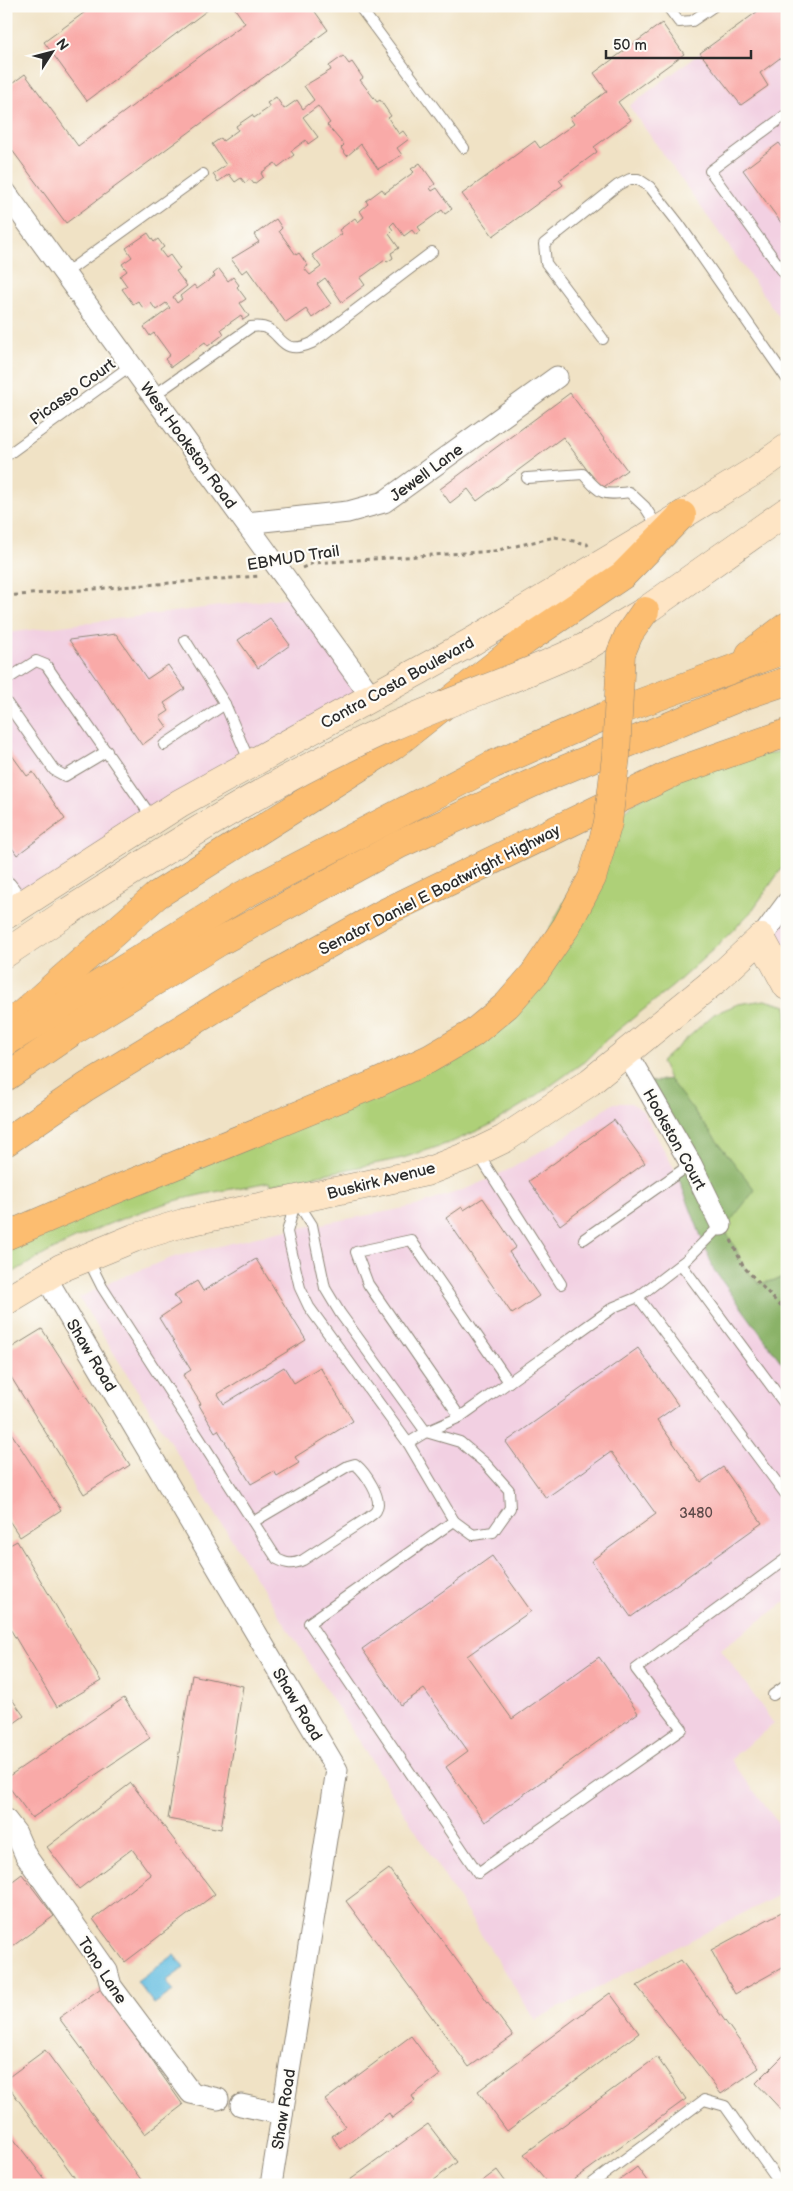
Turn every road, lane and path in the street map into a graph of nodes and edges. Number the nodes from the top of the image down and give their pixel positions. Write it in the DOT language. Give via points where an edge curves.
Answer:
graph roads {
  1 [pos="359,6"];
  2 [pos="667,6"];
  3 [pos="714,6"];
  4 [pos="787,114"];
  5 [pos="464,148"];
  6 [pos="203,174"];
  7 [pos="6,193"];
  8 [pos="432,252"];
  9 [pos="64,274"];
  10 [pos="787,277"];
  11 [pos="602,339"];
  12 [pos="130,366"];
  13 [pos="557,377"];
  14 [pos="787,379"];
  15 [pos="153,396"];
  16 [pos="787,448"];
  17 [pos="6,456"];
  18 [pos="527,478"];
  19 [pos="787,511"];
  20 [pos="671,522"];
  21 [pos="246,523"];
  22 [pos="599,566"];
  23 [pos="284,574"];
  24 [pos="6,596"];
  25 [pos="645,611"];
  26 [pos="787,626"];
  27 [pos="185,640"];
  28 [pos="787,649"];
  29 [pos="734,667"];
  30 [pos="6,680"];
  31 [pos="787,681"];
  32 [pos="372,696"];
  33 [pos="6,702"];
  34 [pos="225,704"];
  35 [pos="787,733"];
  36 [pos="164,745"];
  37 [pos="787,750"];
  38 [pos="106,751"];
  39 [pos="250,764"];
  40 [pos="675,772"];
  41 [pos="153,819"];
  42 [pos="11,902"];
  43 [pos="787,903"];
  44 [pos="760,938"];
  45 [pos="787,952"];
  46 [pos="6,953"];
  47 [pos="787,986"];
  48 [pos="6,1028"];
  49 [pos="6,1042"];
  50 [pos="627,1054"];
  51 [pos="6,1077"];
  52 [pos="6,1142"];
  53 [pos="477,1152"];
  54 [pos="691,1164"];
  55 [pos="296,1200"];
  56 [pos="725,1230"];
  57 [pos="6,1236"];
  58 [pos="584,1239"];
  59 [pos="87,1256"];
  60 [pos="681,1264"];
  61 [pos="45,1276"];
  62 [pos="561,1284"];
  63 [pos="638,1297"];
  64 [pos="6,1301"];
  65 [pos="787,1313"];
  66 [pos="509,1382"];
  67 [pos="787,1408"];
  68 [pos="460,1417"];
  69 [pos="426,1432"];
  70 [pos="408,1443"];
  71 [pos="787,1496"];
  72 [pos="454,1521"];
  73 [pos="253,1522"];
  74 [pos="787,1558"];
  75 [pos="787,1685"];
  76 [pos="773,1695"];
  77 [pos="6,1820"];
  78 [pos="218,2099"];
  79 [pos="241,2105"];
  80 [pos="282,2114"];
  81 [pos="271,2185"];
  82 [pos="590,2185"];
  83 [pos="781,2185"];
  1 -- 5 [label="lane"];
  2 -- 3 [label="lane" via="679,22 692,21"];
  4 -- 10 [label="lane" via="710,171"];
  6 -- 9 [label="lane"];
  7 -- 9 [label="street, West Hookston Road"];
  8 -- 15 [label="lane" via="312,343 299,349 292,348 260,325 250,327"];
  9 -- 12 [label="street, West Hookston Road"];
  11 -- 14 [label="lane" via="546,263 544,244 618,185 638,178 650,187 679,224"];
  12 -- 15 [label="street, West Hookston Road"];
  12 -- 17 [label="lane, Picasso Court"];
  13 -- 21 [label="street, Jewell Lane" via="384,502 348,512"];
  15 -- 21 [label="street, West Hookston Road"];
  16 -- 20 [label="main road, Contra Costa Boulevard"];
  18 -- 20 [label="lane" via="583,474 599,492 629,492 645,507"];
  19 -- 25 [label="main road, Contra Costa Boulevard"];
  20 -- 22 [label="main road, Contra Costa Boulevard"];
  20 -- 48 [label="highway" via="623,575 525,641 393,746 157,895"];
  21 -- 23 [label="street, West Hookston Road"];
  22 -- 23 [label="path, EBMUD Trail" via="587,544 555,537 494,551 313,563"];
  22 -- 32 [label="main road, Contra Costa Boulevard"];
  23 -- 24 [label="path, EBMUD Trail"];
  23 -- 32 [label="street, West Hookston Road"];
  25 -- 46 [label="main road, Contra Costa Boulevard, bridge" via="587,646 539,669 391,727 329,757 223,816"];
  25 -- 57 [label="highway, bridge" via="621,653 616,756 608,823 592,878 566,927 534,974 507,1005 472,1034 429,1059 375,1084"];
  26 -- 29 [label="highway"];
  27 -- 34 [label="lane"];
  28 -- 29 [label="highway"];
  29 -- 49 [label="highway" via="605,716 492,765 244,895"];
  30 -- 38 [label="lane" via="36,661 46,666"];
  31 -- 51 [label="highway" via="737,698 539,780 400,844 219,942 72,1032"];
  32 -- 39 [label="main road, Contra Costa Boulevard"];
  33 -- 38 [label="lane" via="54,770 65,776"];
  34 -- 36 [label="lane"];
  34 -- 39 [label="lane"];
  35 -- 40 [label="highway, Senator Daniel E Boatwright Highway"];
  37 -- 40 [label="highway"];
  38 -- 41 [label="lane"];
  39 -- 41 [label="main road, Contra Costa Boulevard"];
  40 -- 52 [label="highway, Senator Daniel E Boatwright Highway" via="386,912 217,1007 86,1087"];
  41 -- 42 [label="main road, Contra Costa Boulevard"];
  43 -- 44 [label="street"];
  44 -- 45 [label="main road"];
  44 -- 47 [label="main road"];
  44 -- 50 [label="main road, Buskirk Avenue" via="718,978"];
  50 -- 53 [label="main road, Buskirk Avenue" via="555,1107"];
  50 -- 54 [label="street, Hookston Court"];
  53 -- 55 [label="main road, Buskirk Avenue" via="426,1172"];
  53 -- 62 [label="lane"];
  54 -- 56 [label="street, Hookston Court"];
  54 -- 58 [label="lane"];
  55 -- 59 [label="main road, Buskirk Avenue" via="183,1223"];
  55 -- 69 [label="lane" via="312,1225 325,1288"];
  55 -- 70 [label="lane" via="287,1232 300,1288 309,1307"];
  56 -- 60 [label="lane"];
  56 -- 65 [label="path" via="743,1266"];
  59 -- 61 [label="main road, Buskirk Avenue"];
  59 -- 73 [label="lane" via="102,1287"];
  60 -- 63 [label="lane"];
  60 -- 67 [label="lane"];
  61 -- 64 [label="main road, Buskirk Avenue"];
  61 -- 80 [label="street, Shaw Road" via="338,1770"];
  63 -- 66 [label="lane" via="614,1307"];
  63 -- 71 [label="lane"];
  66 -- 68 [label="lane"];
  66 -- 68 [label="lane" via="411,1240 356,1252 368,1284"];
  68 -- 69 [label="lane"];
  69 -- 70 [label="lane"];
  69 -- 72 [label="lane" via="460,1442 509,1490 510,1508 493,1532 473,1535"];
  70 -- 72 [label="lane"];
  72 -- 74 [label="lane" via="309,1623 478,1873 682,1729 636,1669"];
  73 -- 73 [label="lane" via="277,1559 294,1564 369,1517 376,1511 378,1503 372,1486 355,1464"];
  75 -- 76 [label="lane"];
  77 -- 78 [label="street, Tono Lane" via="16,1832 26,1856 107,1971 112,1986 192,2093"];
  78 -- 79 [label="lane"];
  79 -- 80 [label="street"];
  80 -- 81 [label="street, Shaw Road"];
  82 -- 83 [label="lane" via="704,2100 724,2106"];
}
